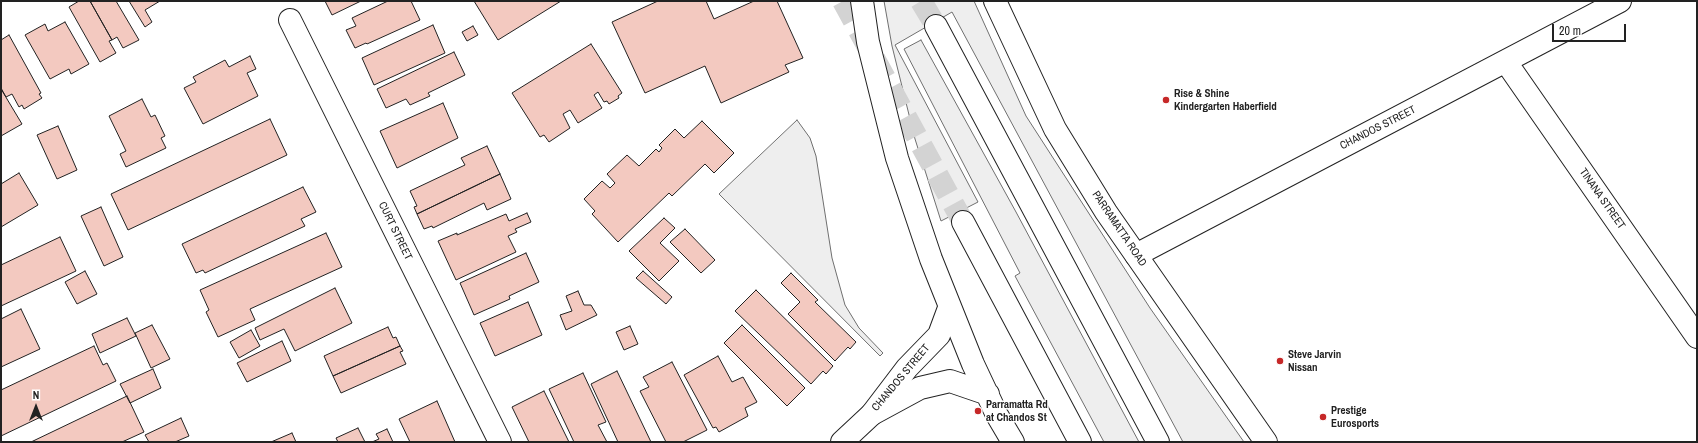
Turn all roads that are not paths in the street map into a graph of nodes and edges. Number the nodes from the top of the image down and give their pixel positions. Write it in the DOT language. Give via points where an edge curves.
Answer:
graph roads {
  1 [pos="862,1"];
  2 [pos="995,1"];
  3 [pos="1620,1"];
  4 [pos="290,20"];
  5 [pos="936,26"];
  6 [pos="1506,62"];
  7 [pos="963,222"];
  8 [pos="1136,255"];
  9 [pos="949,308"];
  10 [pos="1697,337"];
  11 [pos="988,394"];
  12 [pos="872,414"];
  13 [pos="500,442"];
  14 [pos="842,442"];
  15 [pos="1013,442"];
  16 [pos="1080,442"];
  17 [pos="1158,442"];
  18 [pos="1266,442"];
  1 -- 9 [label="main road" via="868,42 897,158"];
  2 -- 8 [label="main road, PARRAMATTA ROAD" via="1055,129"];
  3 -- 6 [label="main road, CHANDOS STREET"];
  4 -- 13 [label="main road, CURT STREET"];
  5 -- 17 [label="main road"];
  6 -- 8 [label="main road, CHANDOS STREET"];
  6 -- 10 [label="main road, TINANA STREET"];
  7 -- 16 [label="main road"];
  8 -- 18 [label="main road, PARRAMATTA ROAD"];
  9 -- 11 [label="main road"];
  9 -- 12 [label="main road, CHANDOS STREET" via="939,334 907,368"];
  11 -- 12 [label="main road" via="950,381 920,388"];
  11 -- 15 [label="main road"];
  12 -- 14 [label="main road, CHANDOS STREET"];
}
